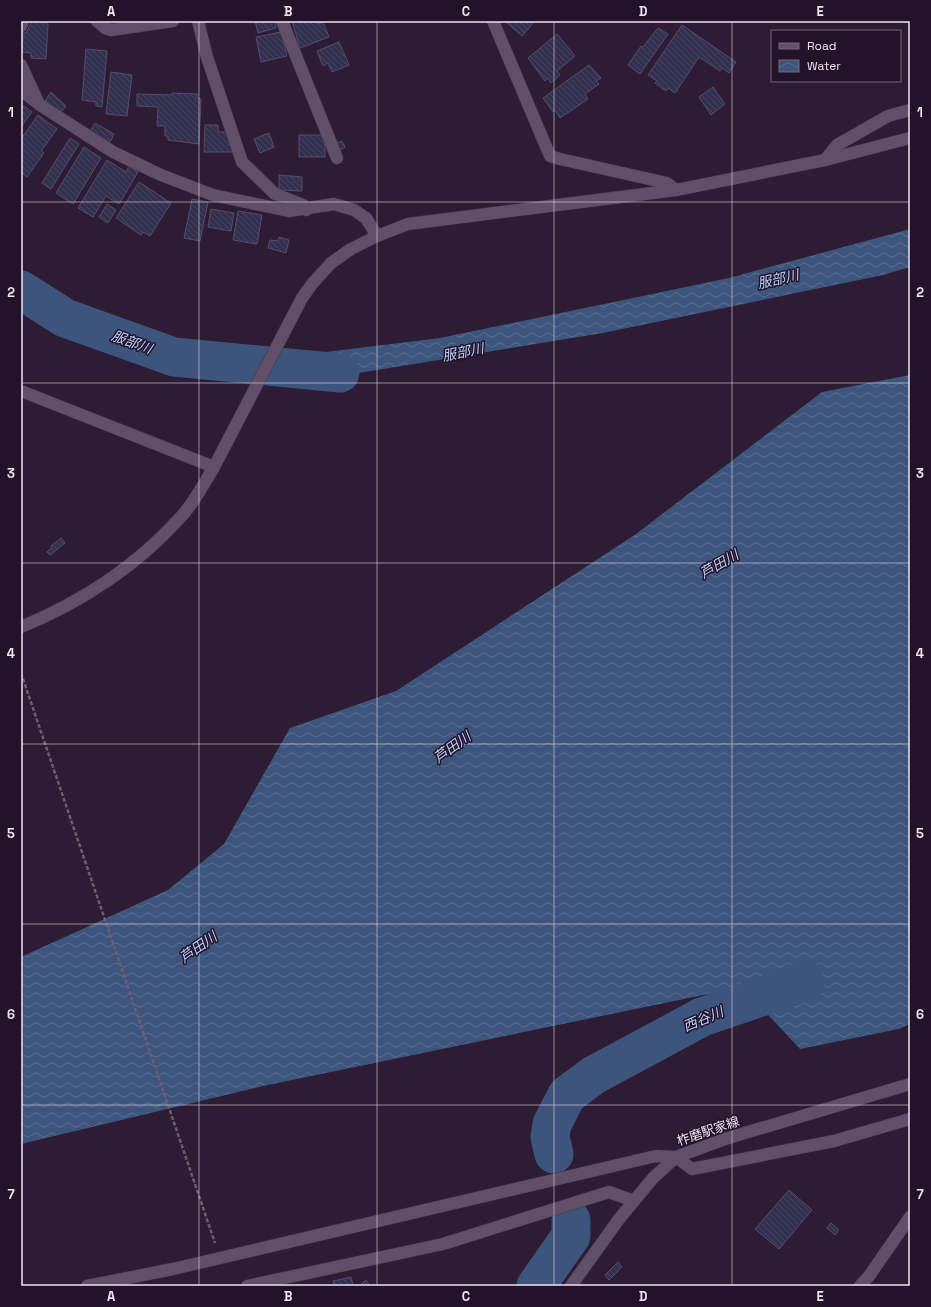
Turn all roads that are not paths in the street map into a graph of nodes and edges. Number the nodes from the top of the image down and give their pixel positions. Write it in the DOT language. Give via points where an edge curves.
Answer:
graph roads {
  1 [pos="23,21"];
  2 [pos="97,21"];
  3 [pos="173,21"];
  4 [pos="198,21"];
  5 [pos="282,21"];
  6 [pos="493,21"];
  7 [pos="21,26"];
  8 [pos="21,65"];
  9 [pos="21,90"];
  10 [pos="40,105"];
  11 [pos="910,110"];
  12 [pos="910,138"];
  13 [pos="337,158"];
  14 [pos="825,160"];
  15 [pos="676,190"];
  16 [pos="306,210"];
  17 [pos="377,236"];
  18 [pos="21,391"];
  19 [pos="214,467"];
  20 [pos="21,627"];
  21 [pos="910,1084"];
  22 [pos="910,1118"];
  23 [pos="676,1157"];
  24 [pos="634,1201"];
  25 [pos="910,1217"];
  26 [pos="104,1284"];
  27 [pos="87,1286"];
  28 [pos="247,1286"];
  29 [pos="571,1286"];
  30 [pos="860,1286"];
  1 -- 7 [label="street"];
  2 -- 3 [label="street" via="111,30"];
  4 -- 16 [label="street" via="207,57 242,162 275,194 303,205"];
  5 -- 13 [label="street"];
  6 -- 15 [label="street" via="550,156 667,183"];
  8 -- 10 [label="street"];
  9 -- 10 [label="street"];
  10 -- 16 [label="street" via="113,152 161,175 214,195 289,211"];
  11 -- 14 [label="street" via="888,116 837,145"];
  12 -- 14 [label="street"];
  14 -- 15 [label="street"];
  15 -- 17 [label="street" via="408,224"];
  16 -- 17 [label="street" via="334,204 354,210 366,218"];
  17 -- 19 [label="street" via="331,263 302,298"];
  18 -- 19 [label="street"];
  19 -- 20 [label="street" via="179,520 142,554 99,587 51,615"];
  21 -- 23 [label="street, 柞磨駅家線" via="728,1138"];
  22 -- 23 [label="street" via="834,1141 692,1169"];
  23 -- 24 [label="street, 柞磨駅家線" via="653,1178"];
  23 -- 26 [label="street" via="656,1156"];
  24 -- 28 [label="street" via="609,1192 443,1244"];
  24 -- 29 [label="street, 柞磨駅家線"];
  25 -- 30 [label="street"];
  26 -- 27 [label="street"];
}
